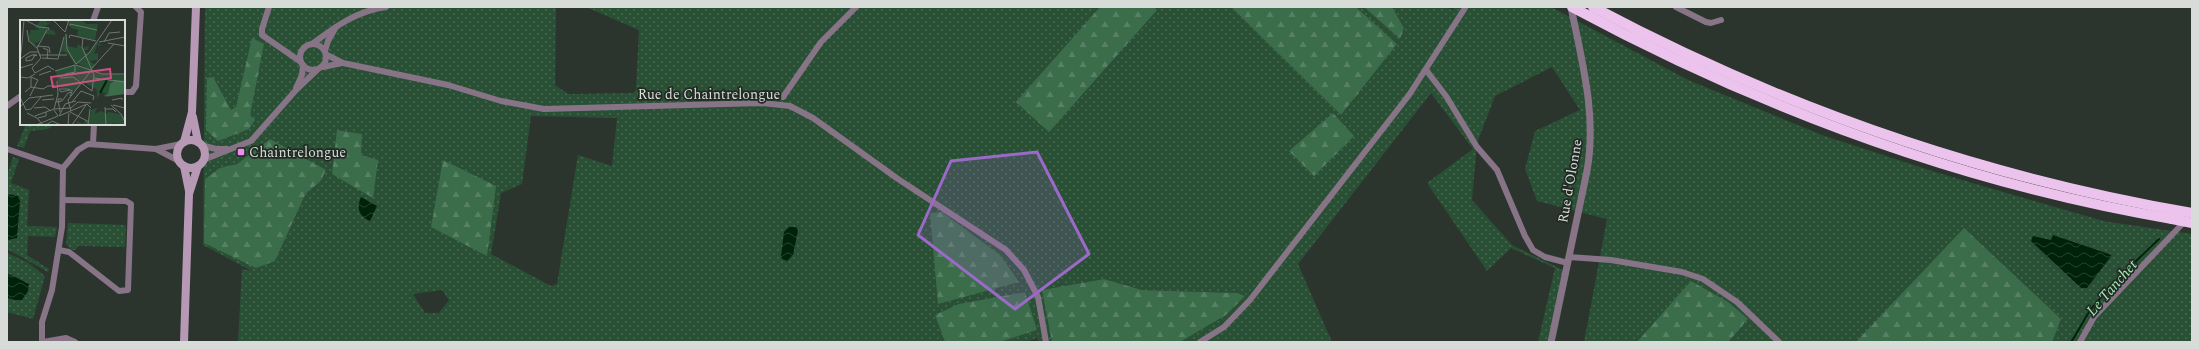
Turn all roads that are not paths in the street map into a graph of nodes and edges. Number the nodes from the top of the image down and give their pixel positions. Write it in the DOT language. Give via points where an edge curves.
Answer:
graph roads {
  1 [pos="98,7"];
  2 [pos="136,7"];
  3 [pos="196,7"];
  4 [pos="269,7"];
  5 [pos="386,7"];
  6 [pos="856,7"];
  7 [pos="1571,7"];
  8 [pos="1593,7"];
  9 [pos="1676,7"];
  10 [pos="371,8"];
  11 [pos="1465,8"];
  12 [pos="93,20"];
  13 [pos="1721,20"];
  14 [pos="338,24"];
  15 [pos="312,44"];
  16 [pos="303,49"];
  17 [pos="284,50"];
  18 [pos="326,53"];
  19 [pos="343,63"];
  20 [pos="302,64"];
  21 [pos="320,69"];
  22 [pos="1426,70"];
  23 [pos="296,90"];
  24 [pos="125,92"];
  25 [pos="20,97"];
  26 [pos="783,97"];
  27 [pos="7,106"];
  28 [pos="192,112"];
  29 [pos="94,125"];
  30 [pos="182,143"];
  31 [pos="200,143"];
  32 [pos="93,144"];
  33 [pos="7,149"];
  34 [pos="156,149"];
  35 [pos="233,149"];
  36 [pos="181,163"];
  37 [pos="201,163"];
  38 [pos="63,168"];
  39 [pos="189,194"];
  40 [pos="64,200"];
  41 [pos="2192,213"];
  42 [pos="2192,223"];
  43 [pos="59,250"];
  44 [pos="1568,260"];
  45 [pos="43,342"];
  46 [pos="75,342"];
  47 [pos="184,342"];
  48 [pos="1046,342"];
  49 [pos="1200,342"];
  50 [pos="1551,342"];
  51 [pos="1779,342"];
  52 [pos="2080,342"];
  1 -- 12 [label="street"];
  2 -- 24 [label="street" via="141,12 136,86 132,92"];
  3 -- 28 [label="main road"];
  4 -- 17 [label="street" via="262,35"];
  5 -- 10 [label="street"];
  6 -- 26 [label="street" via="821,42"];
  7 -- 42 [label="highway, bridge" via="1699,71 1769,102 1857,135 2026,188"];
  7 -- 44 [label="street, Rue d'Olonne" via="1590,101 1591,134 1588,171"];
  8 -- 41 [label="highway" via="1726,72 1866,128 2010,173 2096,194"];
  9 -- 13 [label="street" via="1706,22"];
  10 -- 14 [label="street"];
  11 -- 22 [label="street"];
  14 -- 15 [label="street"];
  14 -- 18 [label="street" via="330,36"];
  15 -- 16 [label="street"];
  15 -- 18 [label="street" via="320,46"];
  16 -- 17 [label="street"];
  16 -- 20 [label="street"];
  17 -- 20 [label="street"];
  18 -- 19 [label="street, Rue de Chaintrelongue"];
  18 -- 21 [label="street"];
  19 -- 21 [label="street, Rue de Chaintrelongue"];
  19 -- 48 [label="street, Rue de Chaintrelongue" via="544,109 761,103 790,106 823,124 898,179 1006,250 1024,270 1038,297"];
  20 -- 21 [label="street" via="312,71"];
  20 -- 23 [label="street" via="302,75"];
  21 -- 23 [label="street"];
  22 -- 44 [label="street" via="1446,96 1474,143 1497,170 1533,250 1545,257"];
  22 -- 49 [label="street" via="1250,300 1233,319"];
  23 -- 35 [label="street" via="258,135"];
  25 -- 27 [label="street"];
  28 -- 30 [label="main road"];
  28 -- 31 [label="main road"];
  29 -- 32 [label="street"];
  30 -- 31 [label="main road" via="188,140"];
  30 -- 34 [label="street"];
  30 -- 36 [label="main road" via="177,152"];
  31 -- 35 [label="street" via="216,149"];
  31 -- 37 [label="main road" via="205,152"];
  32 -- 34 [label="street"];
  32 -- 38 [label="street" via="83,146"];
  33 -- 38 [label="street"];
  34 -- 36 [label="street"];
  35 -- 37 [label="street"];
  36 -- 37 [label="main road" via="191,168"];
  36 -- 39 [label="main road"];
  37 -- 39 [label="main road"];
  38 -- 40 [label="street"];
  39 -- 47 [label="main road"];
  40 -- 43 [label="street"];
  40 -- 43 [label="street" via="126,201 131,204 128,290 119,291 69,252"];
  41 -- 52 [label="street" via="2094,317"];
  43 -- 45 [label="street" via="54,279 44,310"];
  44 -- 50 [label="street, Rue d'Olonne"];
  44 -- 51 [label="street" via="1611,260 1682,272 1703,279 1737,302"];
  45 -- 46 [label="street" via="66,338"];
}
